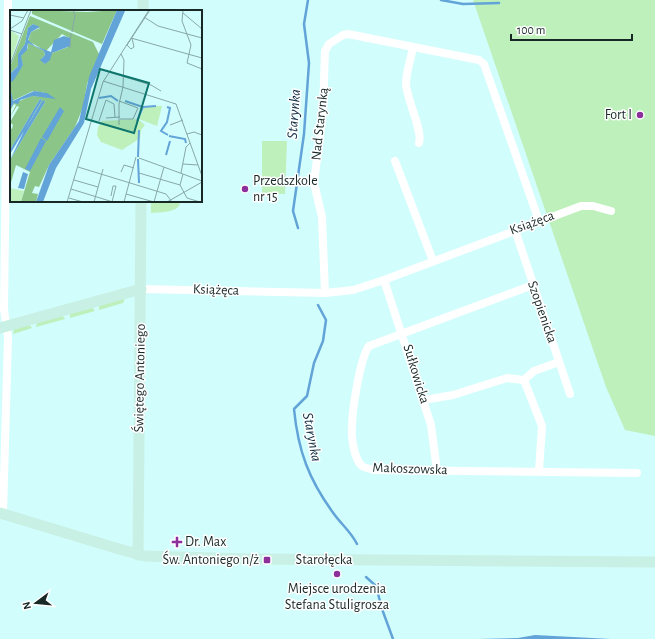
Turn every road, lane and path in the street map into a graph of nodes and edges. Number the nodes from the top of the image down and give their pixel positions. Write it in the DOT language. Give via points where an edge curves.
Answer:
graph roads {
  1 [pos="8,0"];
  2 [pos="413,47"];
  3 [pos="419,142"];
  4 [pos="395,161"];
  5 [pos="141,202"];
  6 [pos="611,211"];
  7 [pos="539,221"];
  8 [pos="515,230"];
  9 [pos="433,262"];
  10 [pos="384,280"];
  11 [pos="533,285"];
  12 [pos="141,293"];
  13 [pos="325,293"];
  14 [pos="3,327"];
  15 [pos="403,333"];
  16 [pos="559,362"];
  17 [pos="524,380"];
  18 [pos="570,394"];
  19 [pos="424,400"];
  20 [pos="437,471"];
  21 [pos="539,471"];
  22 [pos="637,473"];
  23 [pos="2,514"];
  24 [pos="138,555"];
  25 [pos="655,562"];
  1 -- 14 [label="street"];
  2 -- 3 [label="street" via="406,86 421,134"];
  2 -- 7 [label="street, Nad Starynką" via="479,60 484,64"];
  2 -- 13 [label="street, Nad Starynką" via="345,34 326,48 323,110 314,183 322,222"];
  4 -- 9 [label="street"];
  5 -- 12 [label="street, Świętego Antoniego"];
  6 -- 7 [label="street, Książęca" via="581,206"];
  7 -- 8 [label="street, Książęca"];
  8 -- 9 [label="street, Książęca"];
  8 -- 11 [label="street, Szopienicka"];
  9 -- 10 [label="street, Książęca"];
  10 -- 13 [label="street, Książęca" via="353,290"];
  10 -- 15 [label="street, Sułkowicka"];
  11 -- 15 [label="street, Makoszowska"];
  11 -- 16 [label="street, Szopienicka"];
  12 -- 13 [label="street, Książęca"];
  12 -- 14 [label="street, Książęca"];
  12 -- 24 [label="street, Świętego Antoniego"];
  14 -- 23 [label="street" via="8,337"];
  15 -- 19 [label="street, Sułkowicka"];
  15 -- 20 [label="street, Makoszowska" via="374,342 365,351 352,426 356,450 362,466 374,470"];
  16 -- 17 [label="street" via="534,371"];
  16 -- 18 [label="street, Szopienicka"];
  17 -- 19 [label="street" via="507,378 453,395"];
  17 -- 21 [label="street" via="542,426"];
  19 -- 20 [label="street, Sułkowicka" via="434,439"];
  20 -- 21 [label="street, Makoszowska"];
  21 -- 22 [label="street, Makoszowska"];
  23 -- 24 [label="street, Starołęcka"];
  24 -- 25 [label="street, Starołęcka" via="248,559"];
}
